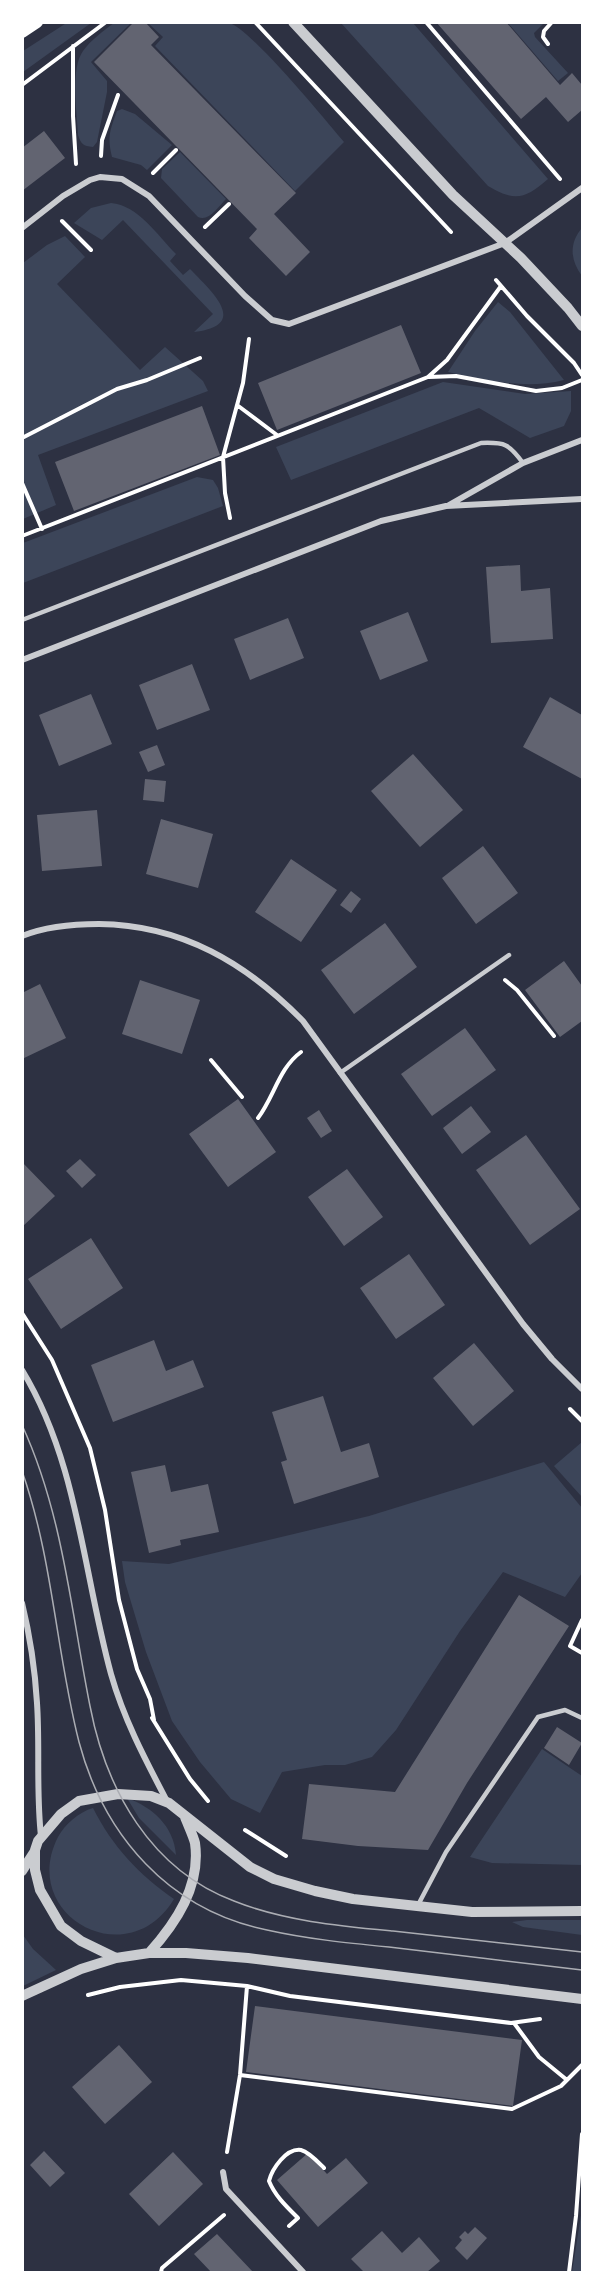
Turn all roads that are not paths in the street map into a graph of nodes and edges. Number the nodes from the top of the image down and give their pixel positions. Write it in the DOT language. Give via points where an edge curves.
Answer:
graph roads {
  1 [pos="37,22"];
  2 [pos="293,22"];
  3 [pos="22,32"];
  4 [pos="582,188"];
  5 [pos="22,228"];
  6 [pos="505,243"];
  7 [pos="582,326"];
  8 [pos="582,440"];
  9 [pos="524,463"];
  10 [pos="582,499"];
  11 [pos="446,507"];
  12 [pos="22,620"];
  13 [pos="22,660"];
  14 [pos="22,936"];
  15 [pos="509,955"];
  16 [pos="340,1073"];
  17 [pos="22,1370"];
  18 [pos="582,1389"];
  19 [pos="22,1603"];
  20 [pos="582,1718"];
  21 [pos="169,1803"];
  22 [pos="185,1817"];
  23 [pos="41,1836"];
  24 [pos="35,1850"];
  25 [pos="22,1871"];
  26 [pos="417,1907"];
  27 [pos="582,1911"];
  28 [pos="149,1953"];
  29 [pos="116,1958"];
  30 [pos="22,1996"];
  31 [pos="582,1999"];
  32 [pos="223,2172"];
  33 [pos="303,2272"];
  1 -- 3 [label="main road"];
  2 -- 6 [label="street" via="453,195"];
  4 -- 6 [label="street"];
  5 -- 6 [label="street" via="78,186 100,177 122,179 157,204 272,320 289,324"];
  6 -- 7 [label="street"];
  8 -- 9 [label="street"];
  9 -- 11 [label="street"];
  9 -- 12 [label="lane" via="510,446 481,443"];
  10 -- 11 [label="street"];
  11 -- 13 [label="street" via="381,521"];
  14 -- 16 [label="street" via="73,924 125,925 198,944 276,993 303,1021"];
  15 -- 16 [label="lane"];
  16 -- 18 [label="street" via="523,1324"];
  17 -- 21 [label="street" via="62,1459 111,1674 132,1734"];
  19 -- 23 [label="street" via="38,1702 37,1805"];
  20 -- 26 [label="lane" via="565,1710 538,1717 446,1852"];
  21 -- 22 [label="street"];
  21 -- 23 [label="street" via="151,1796 98,1796 79,1801"];
  22 -- 26 [label="street" via="250,1868 274,1879 353,1899"];
  22 -- 28 [label="street" via="195,1842 192,1880 174,1923"];
  23 -- 24 [label="street"];
  24 -- 25 [label="street"];
  24 -- 29 [label="street" via="34,1870 40,1890 61,1926"];
  26 -- 27 [label="street" via="472,1912"];
  28 -- 29 [label="street"];
  28 -- 31 [label="street" via="248,1958"];
  29 -- 30 [label="street"];
  32 -- 33 [label="street" via="226,2189"];
}
